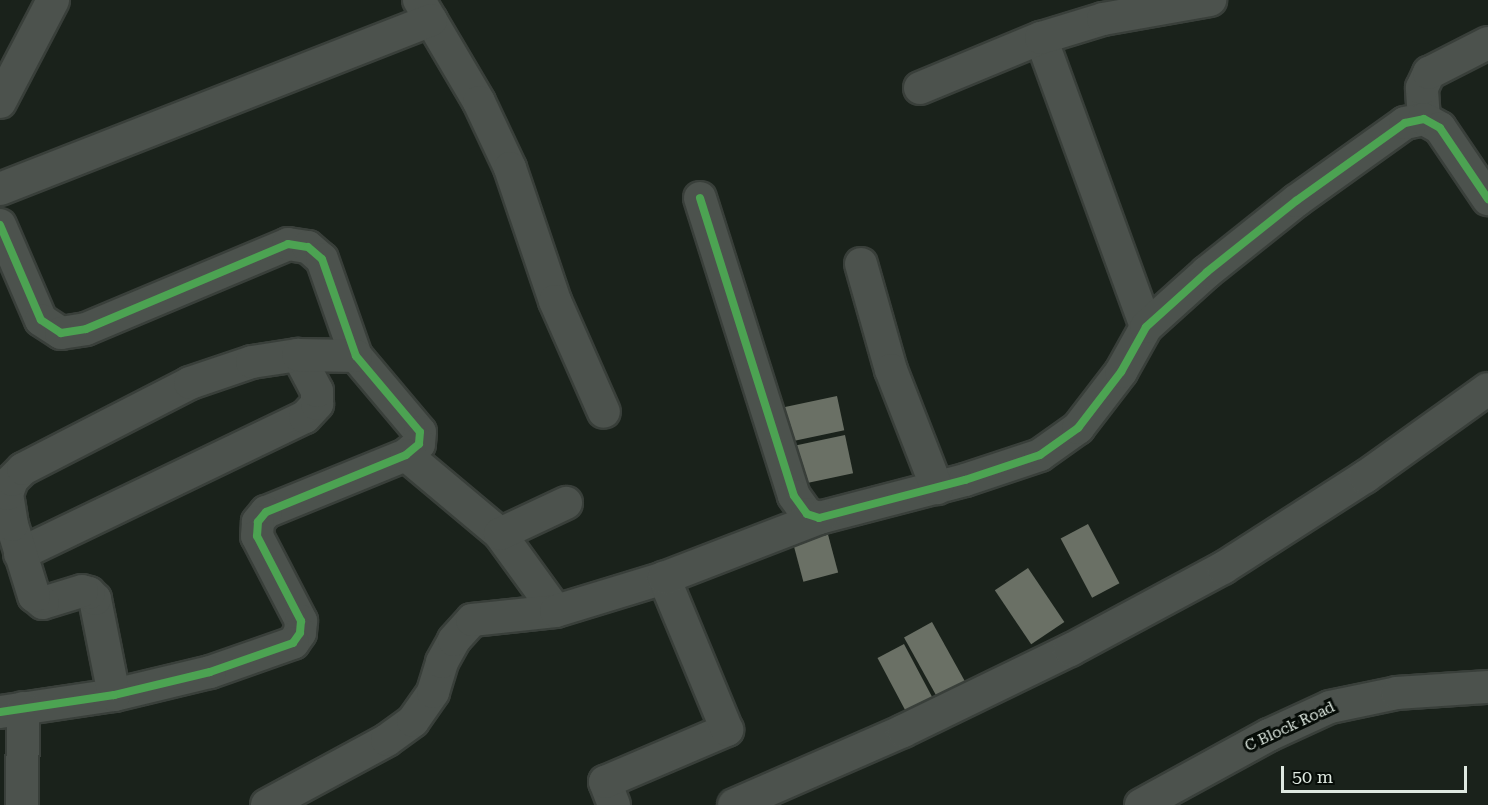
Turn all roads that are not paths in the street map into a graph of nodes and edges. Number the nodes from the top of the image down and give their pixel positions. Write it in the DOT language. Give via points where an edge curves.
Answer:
graph roads {
  1 [pos="53,0"];
  2 [pos="1210,0"];
  3 [pos="1101,9"];
  4 [pos="425,10"];
  5 [pos="1041,38"];
  6 [pos="1488,43"];
  7 [pos="921,88"];
  8 [pos="0,102"];
  9 [pos="1424,119"];
  10 [pos="0,189"];
  11 [pos="700,198"];
  12 [pos="1488,199"];
  13 [pos="0,225"];
  14 [pos="861,264"];
  15 [pos="1146,327"];
  16 [pos="298,355"];
  17 [pos="356,356"];
  18 [pos="1488,389"];
  19 [pos="604,412"];
  20 [pos="406,455"];
  21 [pos="937,488"];
  22 [pos="566,503"];
  23 [pos="822,517"];
  24 [pos="500,534"];
  25 [pos="20,554"];
  26 [pos="664,578"];
  27 [pos="556,611"];
  28 [pos="1488,687"];
  29 [pos="114,694"];
  30 [pos="11,710"];
  31 [pos="22,805"];
  32 [pos="267,805"];
  33 [pos="614,805"];
  34 [pos="734,805"];
  35 [pos="1141,805"];
  1 -- 8 [label="street"];
  2 -- 3 [label="street"];
  3 -- 5 [label="street"];
  4 -- 10 [label="street"];
  4 -- 19 [label="street" via="479,102 510,168 555,301"];
  5 -- 7 [label="street"];
  5 -- 15 [label="street"];
  6 -- 9 [label="street" via="1429,73 1422,88"];
  9 -- 12 [label="street" via="1440,128"];
  9 -- 15 [label="street" via="1405,123 1296,201"];
  11 -- 23 [label="street" via="794,496 807,514"];
  13 -- 17 [label="street" via="41,320 61,333 86,330 288,244 308,247 322,259"];
  14 -- 21 [label="street" via="891,370"];
  15 -- 21 [label="street" via="1121,372 1078,428 1040,455"];
  16 -- 17 [label="street"];
  16 -- 25 [label="street" via="317,391 317,404 305,417"];
  16 -- 25 [label="street" via="252,362 190,383 23,469 12,480 7,494"];
  17 -- 20 [label="street" via="420,432 419,444"];
  18 -- 34 [label="street" via="1365,477 1223,568 1049,660"];
  20 -- 24 [label="street"];
  20 -- 29 [label="street" via="266,512 258,522 257,536 301,621 300,633 293,643 210,672"];
  21 -- 23 [label="street"];
  22 -- 24 [label="street"];
  23 -- 26 [label="street"];
  24 -- 27 [label="street"];
  25 -- 29 [label="street" via="38,601 43,603 82,591 94,599"];
  26 -- 27 [label="street"];
  26 -- 33 [label="street" via="727,730 605,782"];
  27 -- 32 [label="street" via="472,620 454,640 433,692 413,721 387,740"];
  28 -- 35 [label="street, C Block Road" via="1397,693 1330,706"];
  29 -- 30 [label="street"];
  30 -- 31 [label="street"];
}
